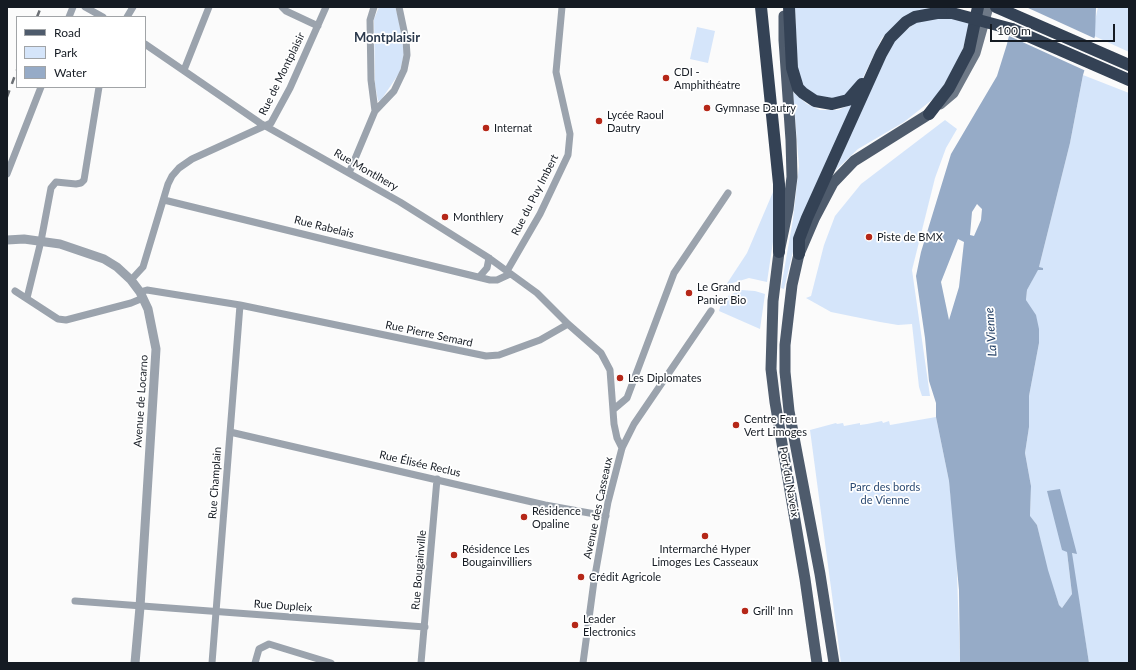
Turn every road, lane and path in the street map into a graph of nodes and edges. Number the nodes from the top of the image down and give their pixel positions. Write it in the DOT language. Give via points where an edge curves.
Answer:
graph roads {
  1 [pos="85,7"];
  2 [pos="133,7"];
  3 [pos="209,7"];
  4 [pos="282,7"];
  5 [pos="326,7"];
  6 [pos="374,7"];
  7 [pos="399,7"];
  8 [pos="562,7"];
  9 [pos="762,7"];
  10 [pos="784,7"];
  11 [pos="789,7"];
  12 [pos="965,7"];
  13 [pos="978,7"];
  14 [pos="988,7"];
  15 [pos="996,7"];
  16 [pos="1000,7"];
  17 [pos="101,16"];
  18 [pos="128,16"];
  19 [pos="1027,22"];
  20 [pos="318,26"];
  21 [pos="1012,29"];
  22 [pos="146,45"];
  23 [pos="1129,65"];
  24 [pos="875,67"];
  25 [pos="184,70"];
  26 [pos="1129,80"];
  27 [pos="41,88"];
  28 [pos="99,88"];
  29 [pos="375,111"];
  30 [pos="929,114"];
  31 [pos="266,126"];
  32 [pos="349,173"];
  33 [pos="7,174"];
  34 [pos="728,193"];
  35 [pos="164,200"];
  36 [pos="7,240"];
  37 [pos="41,241"];
  38 [pos="779,252"];
  39 [pos="799,254"];
  40 [pos="489,258"];
  41 [pos="508,272"];
  42 [pos="480,276"];
  43 [pos="131,280"];
  44 [pos="15,291"];
  45 [pos="142,295"];
  46 [pos="27,298"];
  47 [pos="240,305"];
  48 [pos="711,311"];
  49 [pos="568,324"];
  50 [pos="614,409"];
  51 [pos="230,432"];
  52 [pos="622,448"];
  53 [pos="437,479"];
  54 [pos="606,516"];
  55 [pos="75,601"];
  56 [pos="140,607"];
  57 [pos="217,612"];
  58 [pos="425,627"];
  59 [pos="135,663"];
  60 [pos="212,663"];
  61 [pos="255,663"];
  62 [pos="331,663"];
  63 [pos="421,663"];
  64 [pos="583,663"];
  65 [pos="817,663"];
  66 [pos="834,663"];
  1 -- 17 [label="street"];
  2 -- 18 [label="street"];
  3 -- 25 [label="street"];
  4 -- 20 [label="street, Rue de Montplaisir"];
  5 -- 20 [label="street, Rue de Montplaisir"];
  6 -- 29 [label="street" via="370,20 371,80"];
  7 -- 29 [label="street" via="406,40 404,70 394,91"];
  8 -- 41 [label="street, Rue du Puy Imbert" via="556,72 570,134 568,155 540,214"];
  9 -- 38 [label="highway" via="779,184"];
  10 -- 38 [label="main road, Port du Naveix" via="792,177"];
  11 -- 24 [label="highway" via="794,79 798,88 809,98 825,104 848,100 859,90"];
  12 -- 21 [label="highway, bridge"];
  13 -- 30 [label="highway" via="969,50 949,88"];
  14 -- 30 [label="main road" via="976,53 954,93"];
  15 -- 19 [label="highway"];
  16 -- 19 [label="highway"];
  19 -- 23 [label="highway"];
  20 -- 31 [label="street, Rue de Montplaisir" via="275,117"];
  21 -- 24 [label="highway, bridge" via="952,13 932,13 915,17 890,38"];
  21 -- 26 [label="highway"];
  22 -- 25 [label="street, Rue Montlhery"];
  24 -- 39 [label="highway" via="807,218 799,239"];
  25 -- 31 [label="street, Rue Montlhery"];
  27 -- 33 [label="street"];
  28 -- 37 [label="street" via="84,180 76,184 60,181 53,184"];
  29 -- 32 [label="street"];
  30 -- 39 [label="main road, Port du Naveix" via="872,149 844,170 826,196"];
  31 -- 32 [label="street, Rue Montlhery"];
  31 -- 35 [label="street, Rue de Montplaisir" via="192,159 179,168 168,184"];
  32 -- 40 [label="street, Rue Montlhery"];
  34 -- 50 [label="street" via="674,272 627,398"];
  35 -- 42 [label="street, Rue Rabelais"];
  35 -- 43 [label="street, Rue de Montplaisir" via="143,266"];
  36 -- 37 [label="street, Avenue de Locarno"];
  37 -- 43 [label="street, Avenue de Locarno" via="60,244 104,259"];
  37 -- 46 [label="street"];
  38 -- 65 [label="main road, Port du Naveix" via="773,301 771,369"];
  39 -- 66 [label="main road, Port du Naveix" via="788,306 785,372 789,411"];
  40 -- 41 [label="street, Rue Montlhery"];
  40 -- 42 [label="street" via="487,268"];
  41 -- 42 [label="street, Rue Rabelais" via="497,280"];
  41 -- 49 [label="street, Rue Montlhery" via="546,300"];
  43 -- 45 [label="street, Avenue de Locarno"];
  44 -- 46 [label="street, Rue Pierre Semard"];
  45 -- 46 [label="street, Rue Pierre Semard" via="131,303 66,320 58,319"];
  45 -- 47 [label="street, Rue Pierre Semard" via="147,290"];
  45 -- 56 [label="street, Avenue de Locarno" via="148,309 156,349"];
  47 -- 49 [label="street, Rue Pierre Semard" via="486,356 499,355 540,340"];
  47 -- 51 [label="street, Rue Champlain"];
  48 -- 52 [label="street, Avenue des Casseaux" via="634,424"];
  49 -- 50 [label="street" via="601,352 610,370"];
  50 -- 52 [label="street" via="617,438"];
  51 -- 53 [label="street, Rue Élisée Reclus"];
  51 -- 57 [label="street, Rue Champlain"];
  52 -- 54 [label="street, Avenue des Casseaux"];
  53 -- 54 [label="street, Rue Élisée Reclus" via="578,512"];
  53 -- 58 [label="street, Rue Bougainville"];
  54 -- 64 [label="street, Avenue des Casseaux"];
  55 -- 56 [label="street, Rue Dupleix"];
  56 -- 57 [label="street, Rue Dupleix"];
  56 -- 59 [label="street, Avenue de Locarno"];
  57 -- 58 [label="street, Rue Dupleix"];
  57 -- 60 [label="street, Rue Champlain"];
  58 -- 63 [label="street, Rue Bougainville"];
  61 -- 62 [label="street" via="259,649 269,644"];
}
